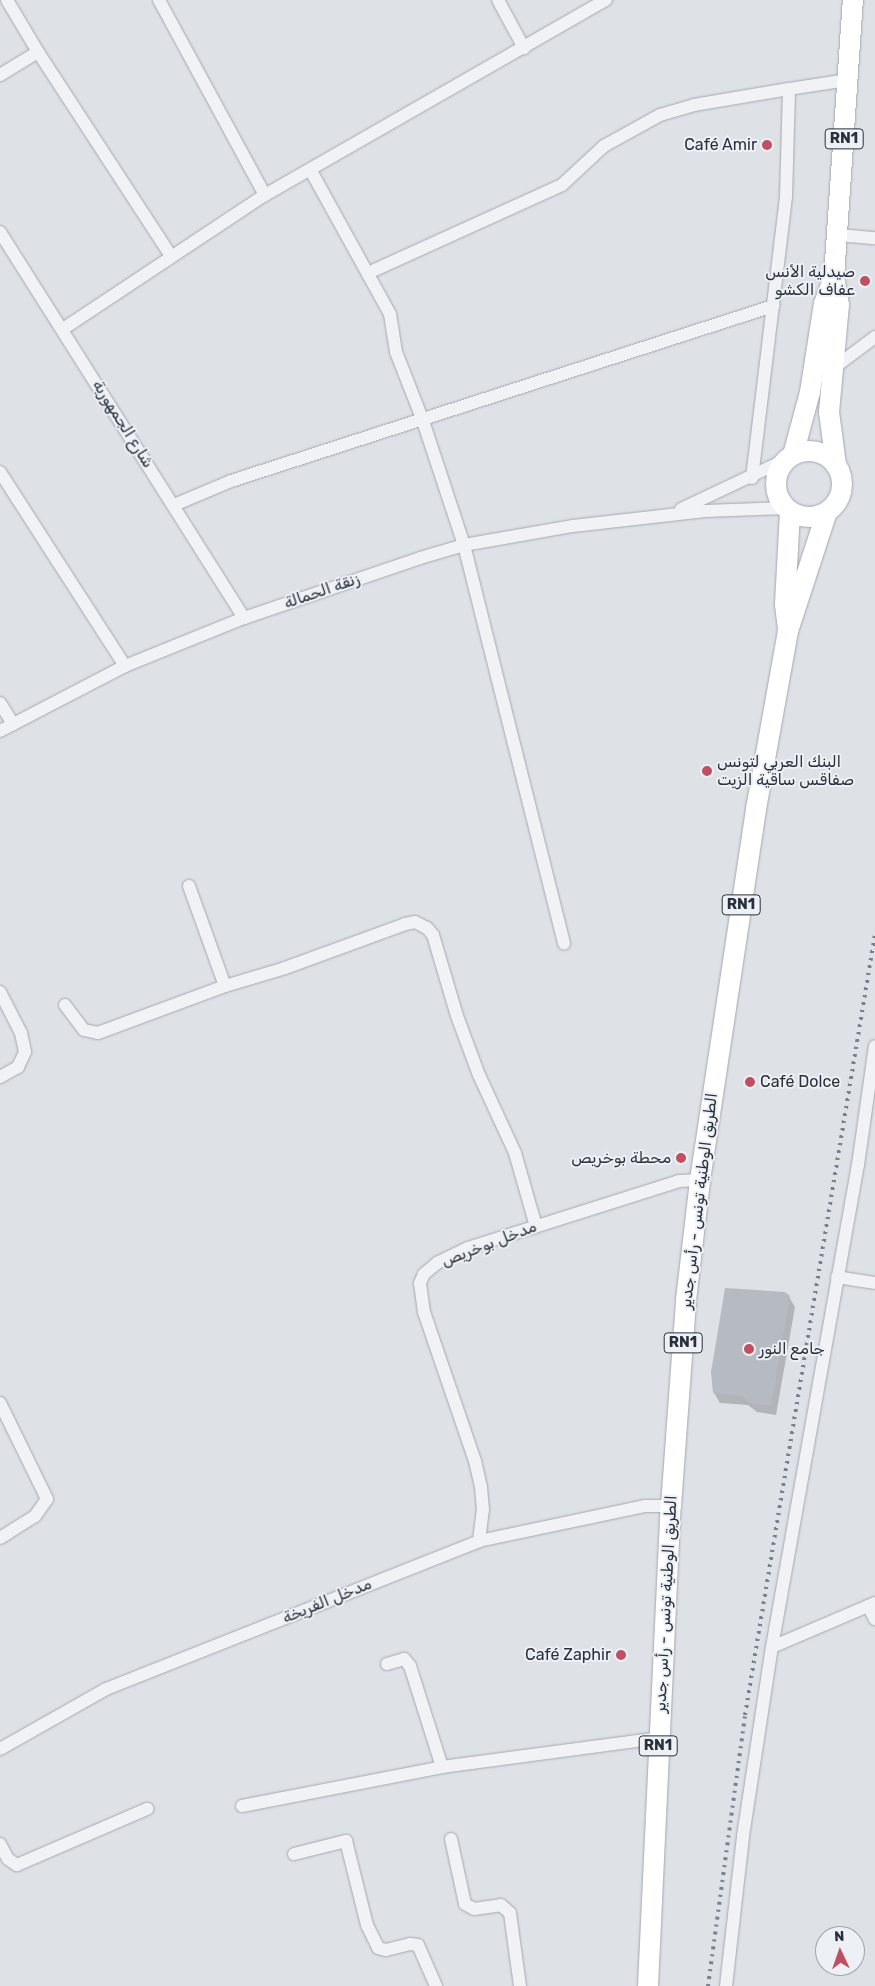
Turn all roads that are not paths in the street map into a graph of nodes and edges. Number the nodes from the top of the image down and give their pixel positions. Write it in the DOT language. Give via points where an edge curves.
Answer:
graph roads {
  1 [pos="7,0"];
  2 [pos="159,0"];
  3 [pos="498,0"];
  4 [pos="606,0"];
  5 [pos="853,0"];
  6 [pos="524,48"];
  7 [pos="38,52"];
  8 [pos="0,74"];
  9 [pos="848,80"];
  10 [pos="789,89"];
  11 [pos="311,171"];
  12 [pos="265,195"];
  13 [pos="838,235"];
  14 [pos="1,236"];
  15 [pos="875,238"];
  16 [pos="171,256"];
  17 [pos="368,273"];
  18 [pos="834,277"];
  19 [pos="773,306"];
  20 [pos="63,329"];
  21 [pos="875,337"];
  22 [pos="831,370"];
  23 [pos="423,421"];
  24 [pos="791,457"];
  25 [pos="836,465"];
  26 [pos="0,472"];
  27 [pos="752,478"];
  28 [pos="174,505"];
  29 [pos="788,510"];
  30 [pos="828,512"];
  31 [pos="664,515"];
  32 [pos="464,545"];
  33 [pos="244,618"];
  34 [pos="788,631"];
  35 [pos="125,666"];
  36 [pos="0,703"];
  37 [pos="13,724"];
  38 [pos="0,731"];
  39 [pos="189,886"];
  40 [pos="564,944"];
  41 [pos="225,986"];
  42 [pos="0,992"];
  43 [pos="65,1005"];
  44 [pos="875,1046"];
  45 [pos="0,1077"];
  46 [pos="700,1180"];
  47 [pos="536,1226"];
  48 [pos="837,1277"];
  49 [pos="875,1283"];
  50 [pos="0,1403"];
  51 [pos="671,1506"];
  52 [pos="0,1538"];
  53 [pos="479,1541"];
  54 [pos="871,1604"];
  55 [pos="875,1620"];
  56 [pos="772,1647"];
  57 [pos="387,1664"];
  58 [pos="658,1738"];
  59 [pos="0,1749"];
  60 [pos="442,1767"];
  61 [pos="242,1806"];
  62 [pos="147,1809"];
  63 [pos="451,1839"];
  64 [pos="0,1844"];
  65 [pos="294,1854"];
  66 [pos="436,1986"];
  67 [pos="520,1986"];
  68 [pos="648,1986"];
  69 [pos="726,1986"];
  1 -- 7 [label="street"];
  2 -- 12 [label="street"];
  3 -- 6 [label="street"];
  4 -- 6 [label="street"];
  5 -- 9 [label="main road, RN1"];
  6 -- 11 [label="street"];
  7 -- 8 [label="street"];
  7 -- 16 [label="street"];
  9 -- 10 [label="street"];
  9 -- 13 [label="main road, RN1"];
  10 -- 17 [label="street" via="694,105 660,116 604,146 562,185"];
  10 -- 19 [label="street" via="786,197"];
  11 -- 12 [label="street"];
  11 -- 17 [label="street"];
  12 -- 16 [label="street"];
  13 -- 15 [label="street"];
  13 -- 18 [label="main road, RN1"];
  14 -- 20 [label="street, شارع الجمهورية"];
  16 -- 20 [label="street"];
  17 -- 23 [label="street" via="390,314 396,352"];
  18 -- 22 [label="main road, RN1" via="839,305"];
  18 -- 24 [label="main road, RN1" via="824,304 810,392"];
  19 -- 23 [label="street"];
  19 -- 27 [label="street"];
  20 -- 28 [label="street, شارع الجمهورية"];
  21 -- 22 [label="street"];
  22 -- 25 [label="main road, RN1" via="829,412"];
  23 -- 28 [label="street" via="231,481"];
  23 -- 32 [label="street"];
  24 -- 25 [label="main road" via="802,452 821,454"];
  24 -- 27 [label="street"];
  24 -- 29 [label="main road, RN1" via="777,476 779,498"];
  25 -- 30 [label="main road, RN1" via="842,485 840,496"];
  26 -- 35 [label="street"];
  27 -- 31 [label="street"];
  28 -- 33 [label="street, شارع الجمهورية"];
  29 -- 30 [label="main road" via="809,517"];
  29 -- 31 [label="street"];
  29 -- 34 [label="main road, الطريق الوطنية تونس - رأس جدير / RN1" via="785,604"];
  30 -- 34 [label="main road, الطريق الوطنية تونس - رأس جدير / RN1"];
  31 -- 32 [label="street, زنقة الحمالة" via="573,526"];
  32 -- 33 [label="street, زنقة الحمالة"];
  32 -- 40 [label="street"];
  33 -- 35 [label="street, زنقة الحمالة"];
  34 -- 46 [label="main road, الطريق الوطنية تونس - رأس جدير / RN1" via="756,809"];
  35 -- 37 [label="street, زنقة الحمالة"];
  36 -- 37 [label="street"];
  37 -- 38 [label="street, زنقة الحمالة"];
  39 -- 41 [label="street"];
  41 -- 43 [label="street" via="98,1033 84,1030"];
  41 -- 47 [label="street" via="404,924 415,922 427,928 434,935 457,1016 479,1075 515,1153"];
  42 -- 45 [label="street" via="21,1033 25,1052 18,1067"];
  44 -- 48 [label="street"];
  46 -- 47 [label="street, مدخل بوخريص" via="679,1181"];
  46 -- 51 [label="main road, الطريق الوطنية تونس - رأس جدير / RN1" via="686,1300"];
  47 -- 53 [label="street, مدخل بوخريص" via="449,1257 429,1268 420,1283 432,1342 475,1461 483,1510"];
  48 -- 49 [label="street"];
  48 -- 56 [label="street"];
  50 -- 52 [label="street" via="47,1499 36,1516"];
  51 -- 53 [label="street, مدخل الفريخة" via="644,1506"];
  51 -- 58 [label="main road, الطريق الوطنية تونس - رأس جدير / RN1"];
  53 -- 59 [label="street, مدخل الفريخة" via="106,1689"];
  54 -- 55 [label="street"];
  54 -- 56 [label="street"];
  56 -- 69 [label="street" via="743,1836"];
  57 -- 60 [label="street" via="404,1659 410,1666"];
  58 -- 60 [label="street"];
  58 -- 68 [label="main road, الطريق الوطنية تونس - رأس جدير / RN1"];
  60 -- 61 [label="street"];
  62 -- 64 [label="street" via="17,1864 8,1859"];
  63 -- 67 [label="street" via="465,1904 474,1909 501,1905 510,1913"];
  65 -- 66 [label="street" via="346,1841 368,1925 378,1948 386,1950 418,1945"];
}
